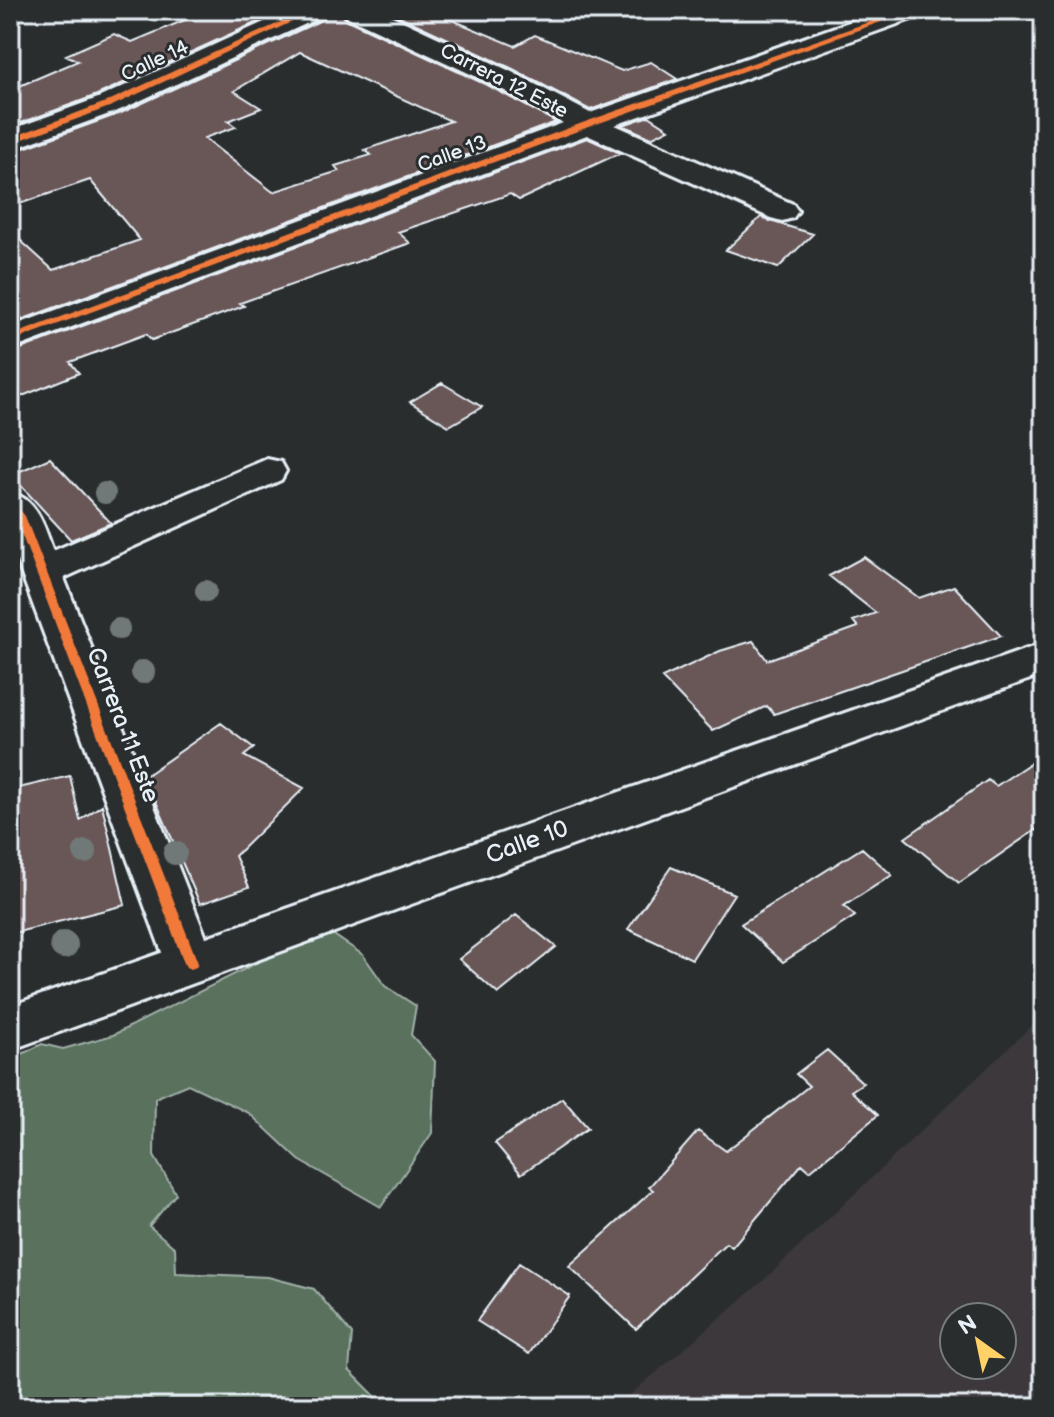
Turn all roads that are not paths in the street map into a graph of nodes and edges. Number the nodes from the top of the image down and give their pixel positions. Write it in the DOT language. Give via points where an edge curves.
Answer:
graph roads {
  1 [pos="313,10"];
  2 [pos="356,10"];
  3 [pos="910,10"];
  4 [pos="588,124"];
  5 [pos="10,141"];
  6 [pos="782,211"];
  7 [pos="10,339"];
  8 [pos="267,471"];
  9 [pos="10,505"];
  10 [pos="41,572"];
  11 [pos="1044,658"];
  12 [pos="191,963"];
  13 [pos="10,1028"];
  1 -- 5 [label="street, Calle 14" via="109,104"];
  2 -- 4 [label="street, Carrera 12 Este"];
  3 -- 4 [label="street, Calle 13"];
  4 -- 6 [label="street, Carrera 12 Este"];
  4 -- 7 [label="street, Calle 13"];
  8 -- 10 [label="street"];
  9 -- 10 [label="street, Carrera 11 Este" via="20,516"];
  10 -- 12 [label="street, Carrera 11 Este"];
  11 -- 12 [label="street, Calle 10"];
  12 -- 13 [label="street, Calle 10"];
}
